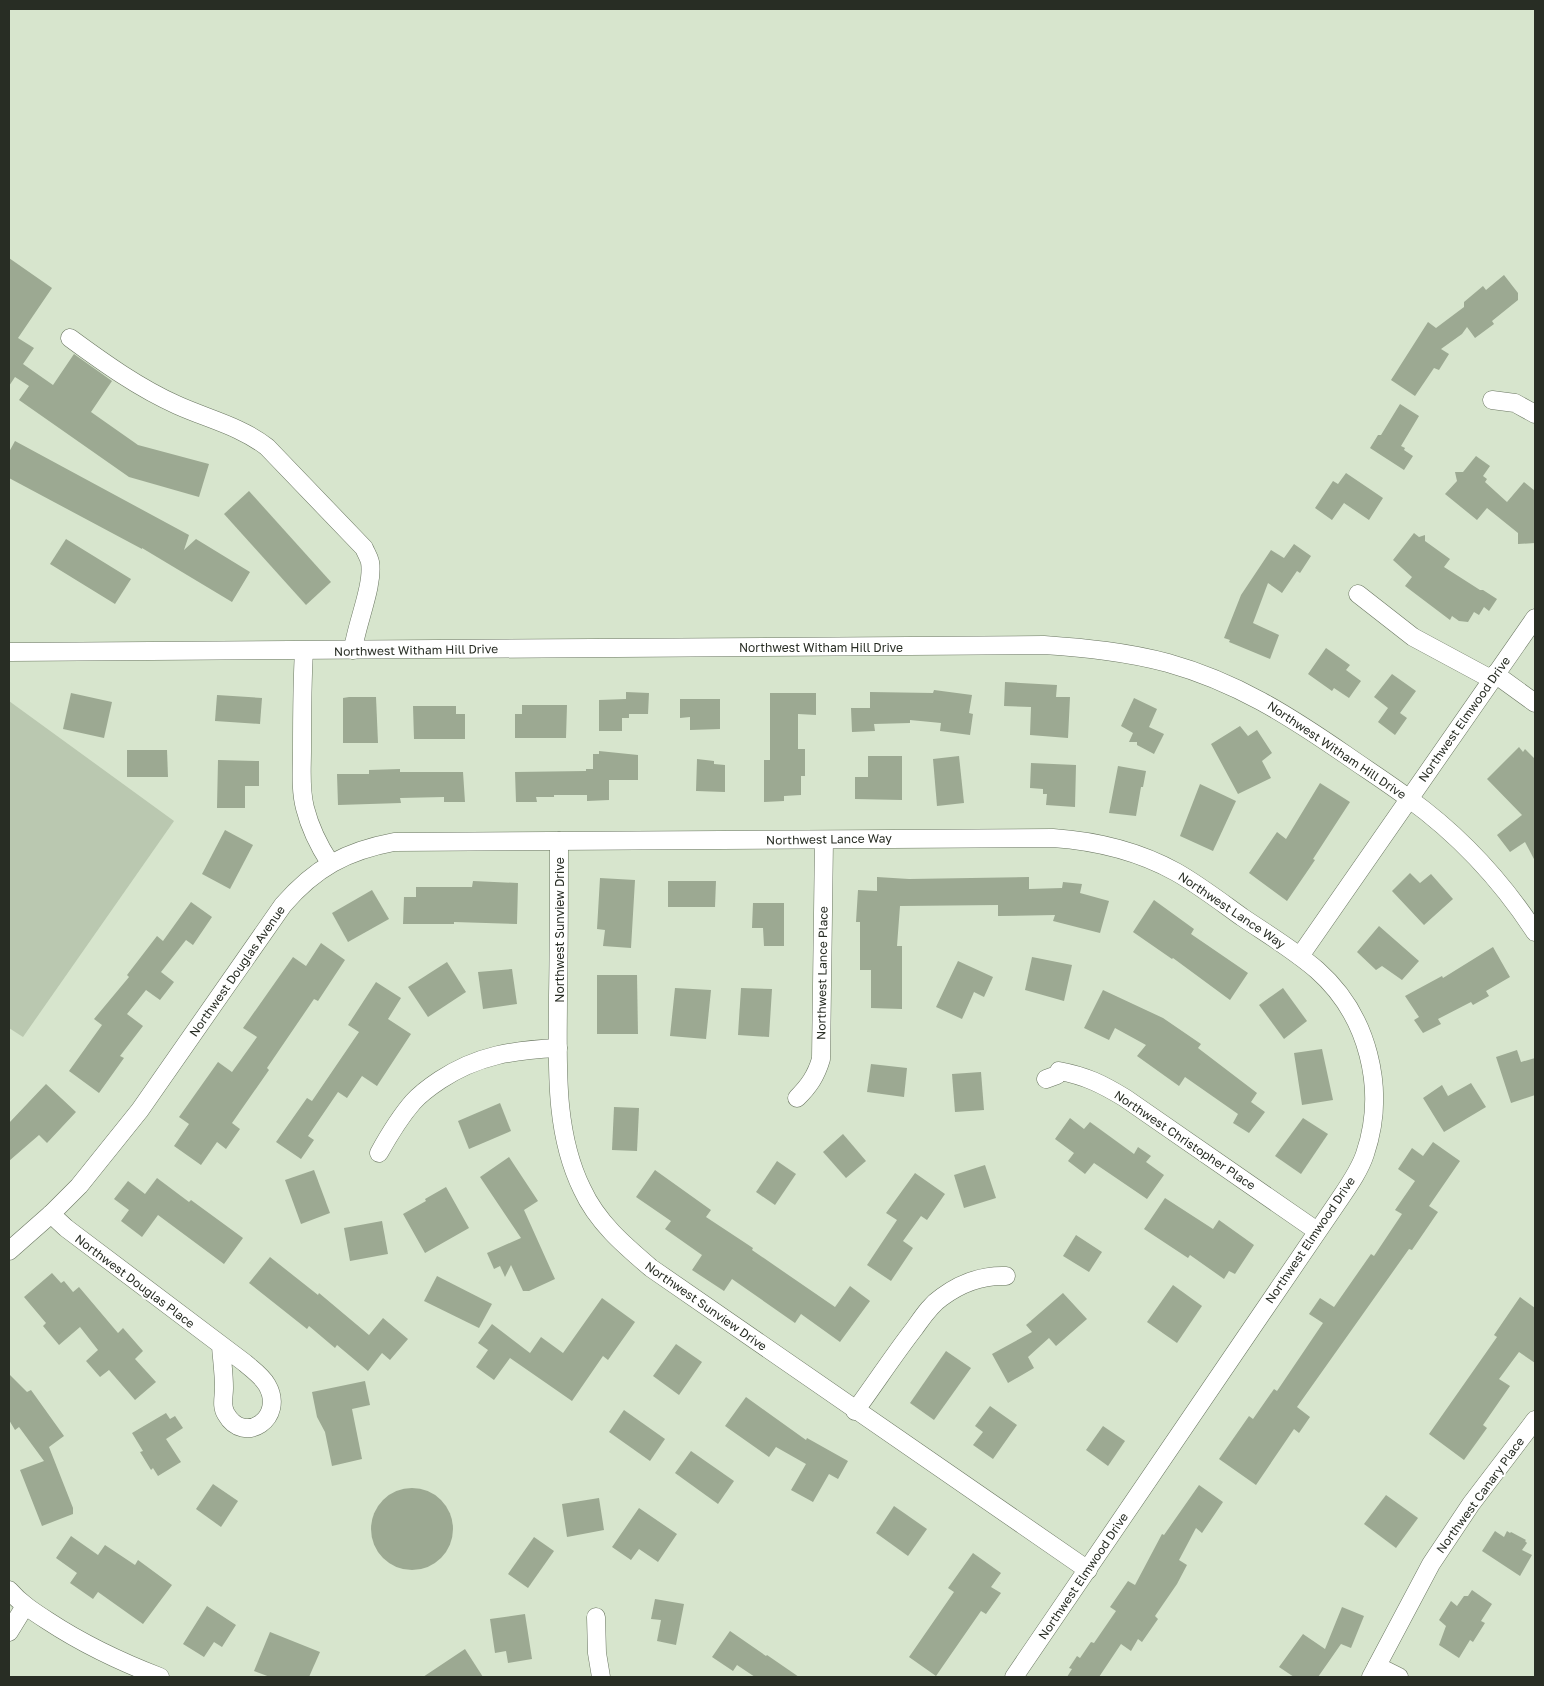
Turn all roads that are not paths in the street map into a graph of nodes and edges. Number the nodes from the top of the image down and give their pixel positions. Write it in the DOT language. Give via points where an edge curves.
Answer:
graph roads {
  1 [pos="70,338"];
  2 [pos="1492,400"];
  3 [pos="1535,414"];
  4 [pos="1358,594"];
  5 [pos="1535,618"];
  6 [pos="353,650"];
  7 [pos="304,651"];
  8 [pos="9,652"];
  9 [pos="1493,677"];
  10 [pos="1535,703"];
  11 [pos="1409,798"];
  12 [pos="824,840"];
  13 [pos="559,841"];
  14 [pos="330,863"];
  15 [pos="1535,932"];
  16 [pos="1300,956"];
  17 [pos="558,1048"];
  18 [pos="1046,1078"];
  19 [pos="797,1098"];
  20 [pos="378,1153"];
  21 [pos="51,1214"];
  22 [pos="1317,1231"];
  23 [pos="9,1251"];
  24 [pos="1006,1276"];
  25 [pos="221,1346"];
  26 [pos="856,1411"];
  27 [pos="1535,1422"];
  28 [pos="1088,1570"];
  29 [pos="9,1590"];
  30 [pos="25,1606"];
  31 [pos="596,1617"];
  32 [pos="9,1632"];
  33 [pos="1374,1671"];
  34 [pos="160,1677"];
  35 [pos="601,1677"];
  36 [pos="1014,1677"];
  37 [pos="1399,1677"];
  1 -- 6 [label="street" via="136,384 255,438 364,548 371,569"];
  2 -- 3 [label="street" via="1514,402"];
  4 -- 9 [label="street" via="1413,637"];
  5 -- 9 [label="street, Northwest Elmwood Drive"];
  6 -- 7 [label="street, Northwest Witham Hill Drive"];
  6 -- 11 [label="street, Northwest Witham Hill Drive" via="1044,645 1135,655 1220,681 1259,700 1299,723"];
  7 -- 8 [label="street, Northwest Witham Hill Drive"];
  7 -- 14 [label="street" via="301,705 303,797 310,824"];
  9 -- 10 [label="street"];
  9 -- 11 [label="street, Northwest Elmwood Drive"];
  11 -- 15 [label="street, Northwest Witham Hill Drive" via="1479,860"];
  11 -- 16 [label="street, Northwest Elmwood Drive"];
  12 -- 13 [label="street, Northwest Lance Way"];
  12 -- 16 [label="street, Northwest Lance Way" via="1053,838 1120,849 1178,873"];
  12 -- 19 [label="street, Northwest Lance Place" via="821,1059 812,1082"];
  13 -- 14 [label="street, Northwest Lance Way" via="394,842"];
  13 -- 17 [label="street, Northwest Sunview Drive"];
  14 -- 21 [label="street, Northwest Douglas Avenue" via="283,905 140,1110 79,1186"];
  16 -- 22 [label="street, Northwest Elmwood Drive" via="1332,985 1359,1025 1370,1062 1374,1099 1365,1154 1337,1204"];
  17 -- 20 [label="street" via="510,1052 455,1070 414,1100"];
  17 -- 26 [label="street, Northwest Sunview Drive" via="561,1118 569,1154 581,1189 597,1214 619,1240 651,1268"];
  18 -- 22 [label="street, Northwest Christopher Place" via="1059,1071 1100,1082"];
  21 -- 23 [label="street, Northwest Douglas Avenue"];
  21 -- 25 [label="street, Northwest Douglas Place"];
  22 -- 28 [label="street, Northwest Elmwood Drive"];
  24 -- 26 [label="street" via="982,1277 960,1285 940,1298 902,1344"];
  26 -- 28 [label="street, Northwest Sunview Drive"];
  27 -- 33 [label="street, Northwest Canary Place" via="1471,1504 1431,1564"];
  28 -- 36 [label="street, Northwest Elmwood Drive"];
  29 -- 30 [label="street"];
  30 -- 32 [label="street"];
  30 -- 34 [label="street" via="95,1648"];
  31 -- 35 [label="street"];
  33 -- 37 [label="street"];
}
